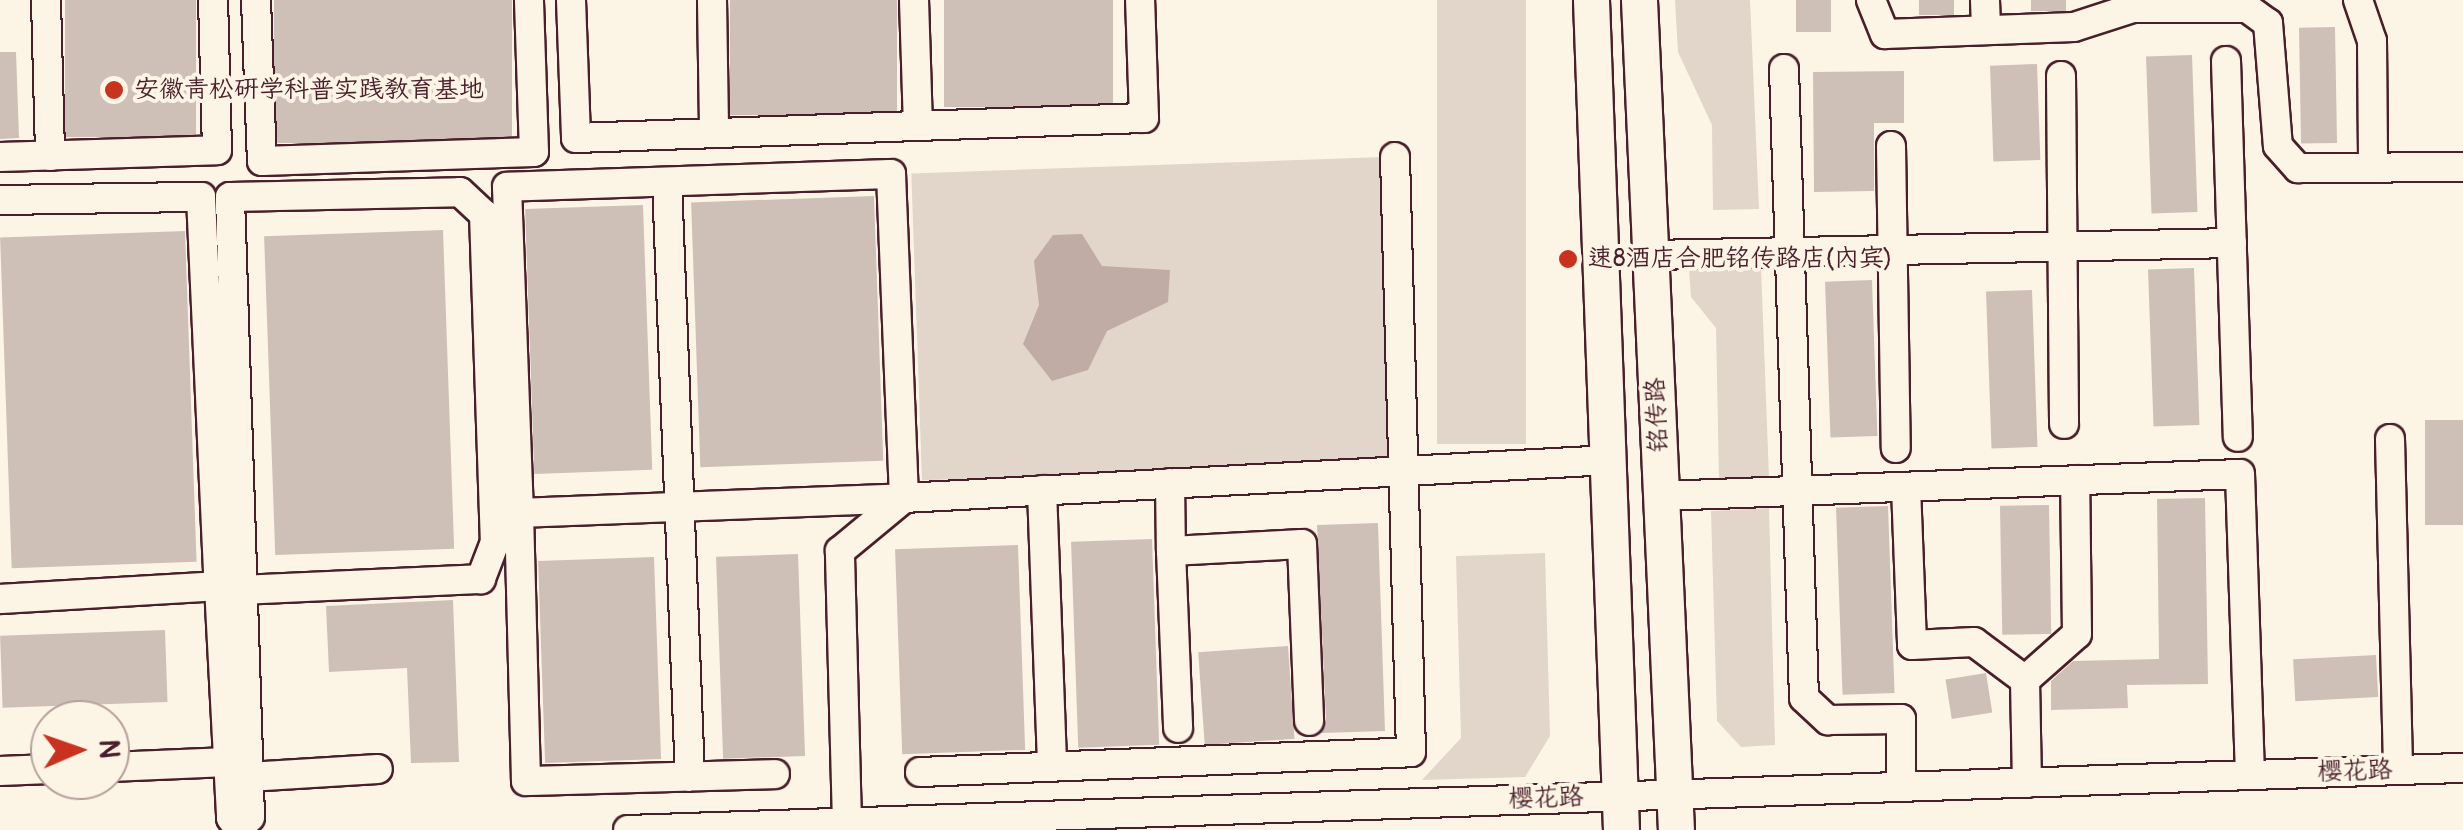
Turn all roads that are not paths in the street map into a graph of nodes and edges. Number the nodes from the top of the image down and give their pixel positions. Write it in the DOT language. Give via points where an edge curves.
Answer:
graph roads {
  1 [pos="46,0"];
  2 [pos="213,0"];
  3 [pos="256,0"];
  4 [pos="529,0"];
  5 [pos="571,0"];
  6 [pos="712,0"];
  7 [pos="914,0"];
  8 [pos="1140,0"];
  9 [pos="1591,0"];
  10 [pos="1639,0"];
  11 [pos="1872,0"];
  12 [pos="1985,0"];
  13 [pos="2358,0"];
  14 [pos="2222,4"];
  15 [pos="2093,11"];
  16 [pos="1986,30"];
  17 [pos="2226,61"];
  18 [pos="1784,70"];
  19 [pos="2060,76"];
  20 [pos="918,126"];
  21 [pos="714,133"];
  22 [pos="1892,146"];
  23 [pos="50,156"];
  24 [pos="0,157"];
  25 [pos="1395,157"];
  26 [pos="2463,167"];
  27 [pos="2373,168"];
  28 [pos="667,182"];
  29 [pos="0,200"];
  30 [pos="2232,243"];
  31 [pos="2062,246"];
  32 [pos="1894,250"];
  33 [pos="1788,252"];
  34 [pos="1651,255"];
  35 [pos="2064,424"];
  36 [pos="2238,437"];
  37 [pos="2390,439"];
  38 [pos="1896,448"];
  39 [pos="1611,460"];
  40 [pos="1405,471"];
  41 [pos="2075,480"];
  42 [pos="1170,483"];
  43 [pos="1906,486"];
  44 [pos="1042,490"];
  45 [pos="1796,491"];
  46 [pos="1662,496"];
  47 [pos="904,498"];
  48 [pos="680,506"];
  49 [pos="519,513"];
  50 [pos="1171,552"];
  51 [pos="231,588"];
  52 [pos="0,599"];
  53 [pos="2025,680"];
  54 [pos="1309,721"];
  55 [pos="1178,728"];
  56 [pos="1052,766"];
  57 [pos="130,767"];
  58 [pos="2463,768"];
  59 [pos="238,769"];
  60 [pos="378,769"];
  61 [pos="30,770"];
  62 [pos="2398,770"];
  63 [pos="0,772"];
  64 [pos="920,772"];
  65 [pos="775,774"];
  66 [pos="690,776"];
  67 [pos="2250,776"];
  68 [pos="2026,783"];
  69 [pos="1901,787"];
  70 [pos="1676,795"];
  71 [pos="1620,813"];
  72 [pos="847,823"];
  73 [pos="1023,823"];
  74 [pos="240,829"];
  75 [pos="678,829"];
  76 [pos="628,830"];
  77 [pos="1676,830"];
  1 -- 23 [label="street"];
  2 -- 23 [label="street" via="218,150"];
  3 -- 4 [label="street" via="262,162 534,152"];
  5 -- 21 [label="street" via="576,138"];
  6 -- 21 [label="street"];
  7 -- 20 [label="street"];
  8 -- 20 [label="street" via="1144,118"];
  9 -- 39 [label="main road, 铭传路"];
  10 -- 34 [label="main road, 铭传路"];
  11 -- 16 [label="street" via="1885,34"];
  12 -- 16 [label="street"];
  13 -- 27 [label="street" via="2372,41"];
  14 -- 15 [label="street"];
  14 -- 27 [label="street" via="2247,8 2268,23 2278,146 2298,168"];
  15 -- 16 [label="street"];
  17 -- 30 [label="street"];
  18 -- 33 [label="street"];
  19 -- 31 [label="street"];
  20 -- 21 [label="street"];
  22 -- 32 [label="street"];
  23 -- 24 [label="street"];
  25 -- 40 [label="street"];
  26 -- 27 [label="street"];
  28 -- 47 [label="street" via="891,174"];
  28 -- 48 [label="street"];
  28 -- 49 [label="street" via="507,187"];
  29 -- 51 [label="street" via="201,197"];
  30 -- 31 [label="street"];
  30 -- 36 [label="street"];
  31 -- 32 [label="street"];
  31 -- 35 [label="street"];
  32 -- 33 [label="street"];
  32 -- 38 [label="street"];
  33 -- 34 [label="street"];
  33 -- 45 [label="street"];
  34 -- 46 [label="main road, 铭传路"];
  37 -- 62 [label="street"];
  39 -- 40 [label="street"];
  39 -- 71 [label="main road, 铭传路"];
  40 -- 42 [label="street"];
  40 -- 56 [label="street" via="1411,752"];
  41 -- 43 [label="street"];
  41 -- 53 [label="street" via="2076,634"];
  41 -- 67 [label="street" via="2240,474"];
  42 -- 44 [label="street"];
  42 -- 50 [label="street"];
  43 -- 45 [label="street"];
  43 -- 53 [label="street" via="1912,645 1974,642"];
  44 -- 47 [label="street"];
  44 -- 56 [label="street"];
  45 -- 46 [label="street"];
  45 -- 69 [label="street" via="1804,698 1828,720 1901,719"];
  46 -- 70 [label="main road, 铭传路"];
  47 -- 48 [label="street"];
  47 -- 72 [label="street" via="840,551"];
  48 -- 49 [label="street"];
  48 -- 66 [label="street"];
  49 -- 66 [label="street" via="526,781"];
  50 -- 54 [label="street" via="1302,544"];
  50 -- 55 [label="street"];
  51 -- 51 [label="street" via="230,197 460,192 484,214 496,542 481,579"];
  51 -- 52 [label="street"];
  51 -- 59 [label="street"];
  53 -- 68 [label="street"];
  56 -- 64 [label="street"];
  57 -- 59 [label="street"];
  58 -- 62 [label="street, 樱花路"];
  59 -- 60 [label="street"];
  59 -- 74 [label="street" via="230,818"];
  61 -- 63 [label="street"];
  62 -- 67 [label="street, 樱花路"];
  65 -- 66 [label="street"];
  67 -- 68 [label="street, 樱花路"];
  68 -- 69 [label="street, 樱花路"];
  69 -- 70 [label="street, 樱花路"];
  70 -- 71 [label="street, 樱花路"];
  70 -- 77 [label="main road, 铭传路"];
  71 -- 73 [label="street, 樱花路"];
  72 -- 73 [label="street, 樱花路"];
  72 -- 75 [label="street, 樱花路"];
  75 -- 76 [label="street, 樱花路"];
}
